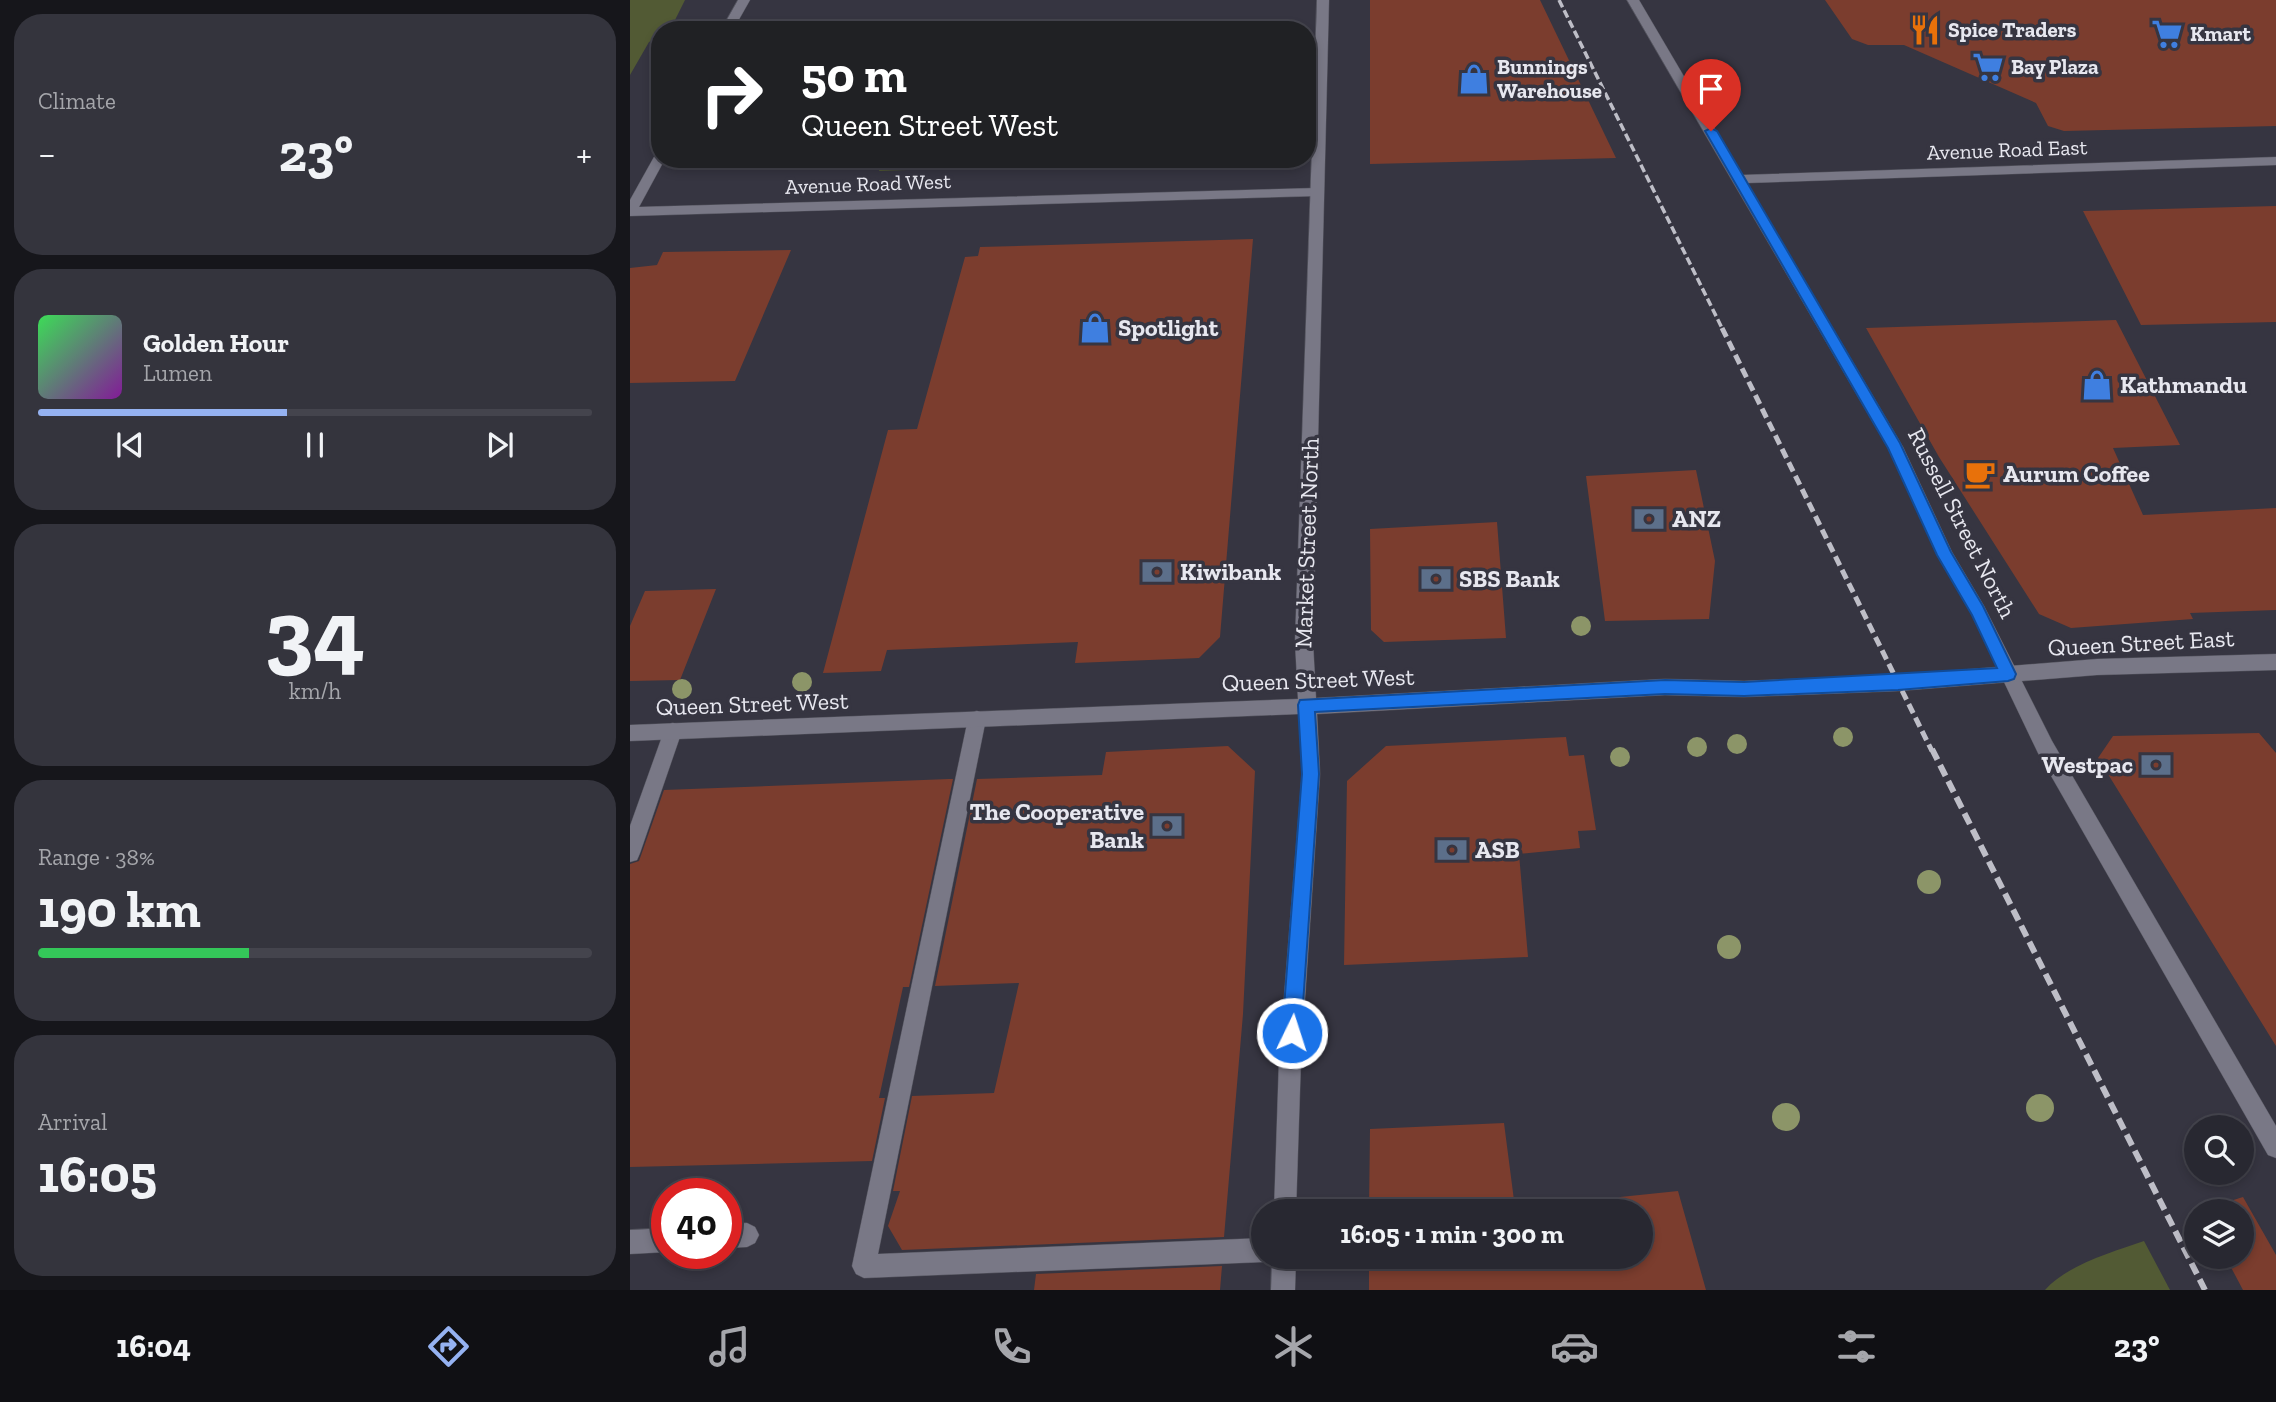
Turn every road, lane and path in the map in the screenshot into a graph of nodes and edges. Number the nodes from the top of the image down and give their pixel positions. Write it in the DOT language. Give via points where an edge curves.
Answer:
graph roads {
  1 [pos="744,0"];
  2 [pos="1323,0"];
  3 [pos="1633,0"];
  4 [pos="732,21"];
  5 [pos="2276,161"];
  6 [pos="654,168"];
  7 [pos="1739,179"];
  8 [pos="1317,192"];
  9 [pos="630,212"];
  10 [pos="2276,662"];
  11 [pos="2008,674"];
  12 [pos="1306,705"];
  13 [pos="977,719"];
  14 [pos="673,731"];
  15 [pos="630,733"];
  16 [pos="630,853"];
  17 [pos="2276,1147"];
  18 [pos="1285,1199"];
  19 [pos="651,1241"];
  20 [pos="630,1242"];
  21 [pos="1251,1251"];
  22 [pos="1284,1269"];
  23 [pos="1283,1290"];
  1 -- 4 [label="street"];
  2 -- 8 [label="street, Market Street North"];
  3 -- 7 [label="street, Russell Street North"];
  5 -- 7 [label="street, Avenue Road East"];
  6 -- 9 [label="street"];
  7 -- 11 [label="street, Russell Street North" via="1895,447"];
  8 -- 9 [label="street, Avenue Road West"];
  8 -- 12 [label="street, Market Street North"];
  10 -- 11 [label="street, Queen Street East"];
  11 -- 12 [label="street, Queen Street West" via="1898,683 1665,687"];
  11 -- 17 [label="street, Russell Street North" via="2045,747"];
  12 -- 13 [label="street, Queen Street West"];
  12 -- 18 [label="street, Market Street North" via="1311,774 1290,1059"];
  13 -- 14 [label="street, Queen Street West"];
  13 -- 21 [label="street" via="864,1266"];
  14 -- 15 [label="street, Queen Street West"];
  14 -- 16 [label="street"];
  19 -- 20 [label="street"];
  22 -- 23 [label="street"];
}
